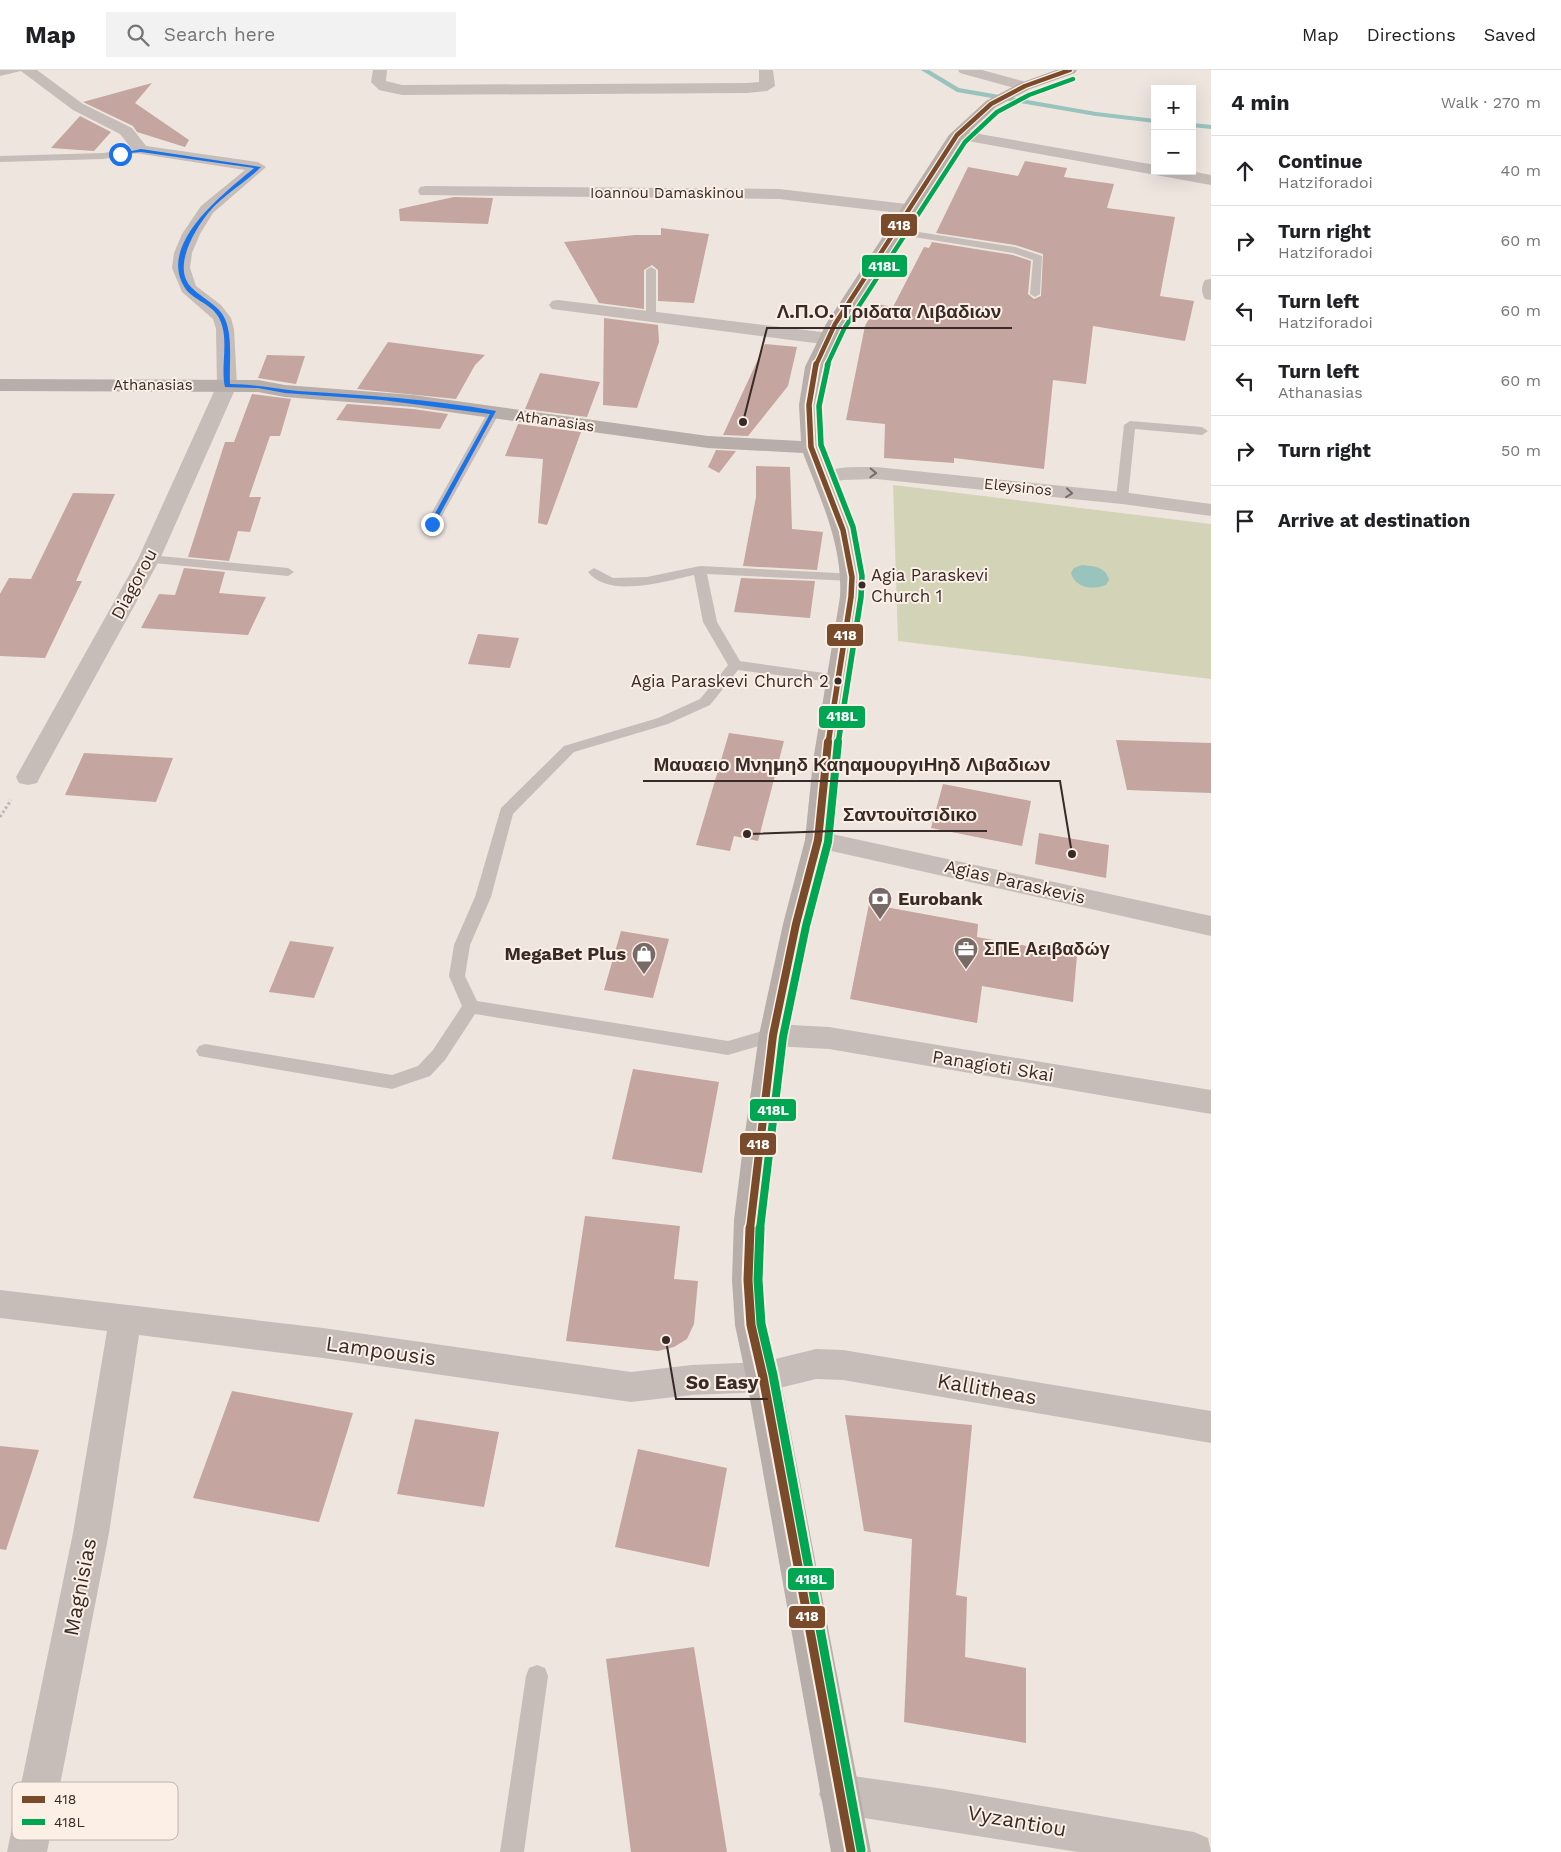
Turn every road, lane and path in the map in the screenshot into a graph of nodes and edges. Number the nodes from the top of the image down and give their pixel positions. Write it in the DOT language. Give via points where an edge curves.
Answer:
graph roads {
  1 [pos="14,70"];
  2 [pos="28,70"];
  3 [pos="380,70"];
  4 [pos="766,70"];
  5 [pos="965,70"];
  6 [pos="1070,70"];
  7 [pos="0,72"];
  8 [pos="1025,86"];
  9 [pos="957,135"];
  10 [pos="141,150"];
  11 [pos="0,159"];
  12 [pos="1151,169"];
  13 [pos="1183,175"];
  14 [pos="1211,180"];
  15 [pos="426,191"];
  16 [pos="907,209"];
  17 [pos="893,231"];
  18 [pos="651,270"];
  19 [pos="1211,284"];
  20 [pos="1035,294"];
  21 [pos="1211,295"];
  22 [pos="558,305"];
  23 [pos="651,315"];
  24 [pos="830,340"];
  25 [pos="0,385"];
  26 [pos="227,386"];
  27 [pos="494,412"];
  28 [pos="1202,431"];
  29 [pos="811,447"];
  30 [pos="825,479"];
  31 [pos="1122,498"];
  32 [pos="1211,510"];
  33 [pos="432,524"];
  34 [pos="149,559"];
  35 [pos="700,570"];
  36 [pos="288,572"];
  37 [pos="594,572"];
  38 [pos="852,577"];
  39 [pos="735,665"];
  40 [pos="838,680"];
  41 [pos="28,777"];
  42 [pos="818,840"];
  43 [pos="1211,926"];
  44 [pos="471,1007"];
  45 [pos="774,1035"];
  46 [pos="205,1051"];
  47 [pos="1211,1102"];
  48 [pos="0,1304"];
  49 [pos="125,1320"];
  50 [pos="763,1377"];
  51 [pos="1211,1427"];
  52 [pos="536,1676"];
  53 [pos="41,1782"];
  54 [pos="839,1794"];
  55 [pos="512,1852"];
  56 [pos="850,1852"];
  57 [pos="1194,1852"];
  1 -- 7 [label="street"];
  2 -- 10 [label="street" via="78,107 126,131"];
  3 -- 4 [label="street" via="378,82 384,87 402,90 747,88 767,86"];
  5 -- 8 [label="street"];
  6 -- 8 [label="main road"];
  8 -- 9 [label="main road" via="991,104"];
  9 -- 12 [label="street"];
  9 -- 16 [label="main road"];
  10 -- 11 [label="lane" via="103,156"];
  10 -- 26 [label="street" via="258,167 207,210 183,253 181,268 188,288 222,318"];
  13 -- 14 [label="street"];
  15 -- 16 [label="street, Ioannou Damaskinou" via="779,194"];
  16 -- 17 [label="main road"];
  17 -- 20 [label="lane" via="1015,250 1038,258"];
  17 -- 24 [label="main road" via="835,324"];
  18 -- 23 [label="lane"];
  19 -- 21 [label="street"];
  22 -- 23 [label="street"];
  23 -- 24 [label="street"];
  24 -- 29 [label="main road" via="815,367 811,386"];
  25 -- 26 [label="main road, Athanasias"];
  26 -- 27 [label="main road, Athanasias" via="382,398"];
  26 -- 34 [label="street, Diagorou"];
  27 -- 29 [label="main road, Athanasias" via="708,442"];
  27 -- 33 [label="lane"];
  28 -- 31 [label="lane" via="1130,425"];
  29 -- 30 [label="main road"];
  30 -- 31 [label="street, Eleysinos, one-way" via="842,474 876,473"];
  30 -- 38 [label="main road" via="843,530"];
  31 -- 32 [label="street, Eleysinos"];
  34 -- 36 [label="lane"];
  34 -- 41 [label="street, Diagorou"];
  35 -- 37 [label="lane" via="647,581 619,582 610,582"];
  35 -- 38 [label="lane"];
  35 -- 39 [label="lane" via="710,622"];
  38 -- 40 [label="main road"];
  39 -- 40 [label="lane"];
  39 -- 44 [label="lane" via="705,702 663,721 569,749 506,812 484,897 462,945 457,976"];
  40 -- 42 [label="main road" via="825,761"];
  42 -- 43 [label="street, Agias Paraskevis"];
  42 -- 45 [label="main road" via="796,924"];
  44 -- 45 [label="lane" via="728,1048"];
  44 -- 46 [label="lane" via="439,1056 424,1072 392,1082"];
  45 -- 47 [label="street, Panagioti Skai" via="829,1038"];
  45 -- 50 [label="main road" via="750,1220 751,1326"];
  48 -- 49 [label="street, Lampousis"];
  49 -- 50 [label="street, Lampousis" via="323,1343 631,1387"];
  49 -- 53 [label="street, Magnisias" via="91,1533"];
  50 -- 51 [label="street, Kallitheas" via="816,1364 843,1365"];
  50 -- 54 [label="main road"];
  52 -- 55 [label="lane"];
  54 -- 56 [label="main road"];
  54 -- 57 [label="street, Vyzantiou"];
}
